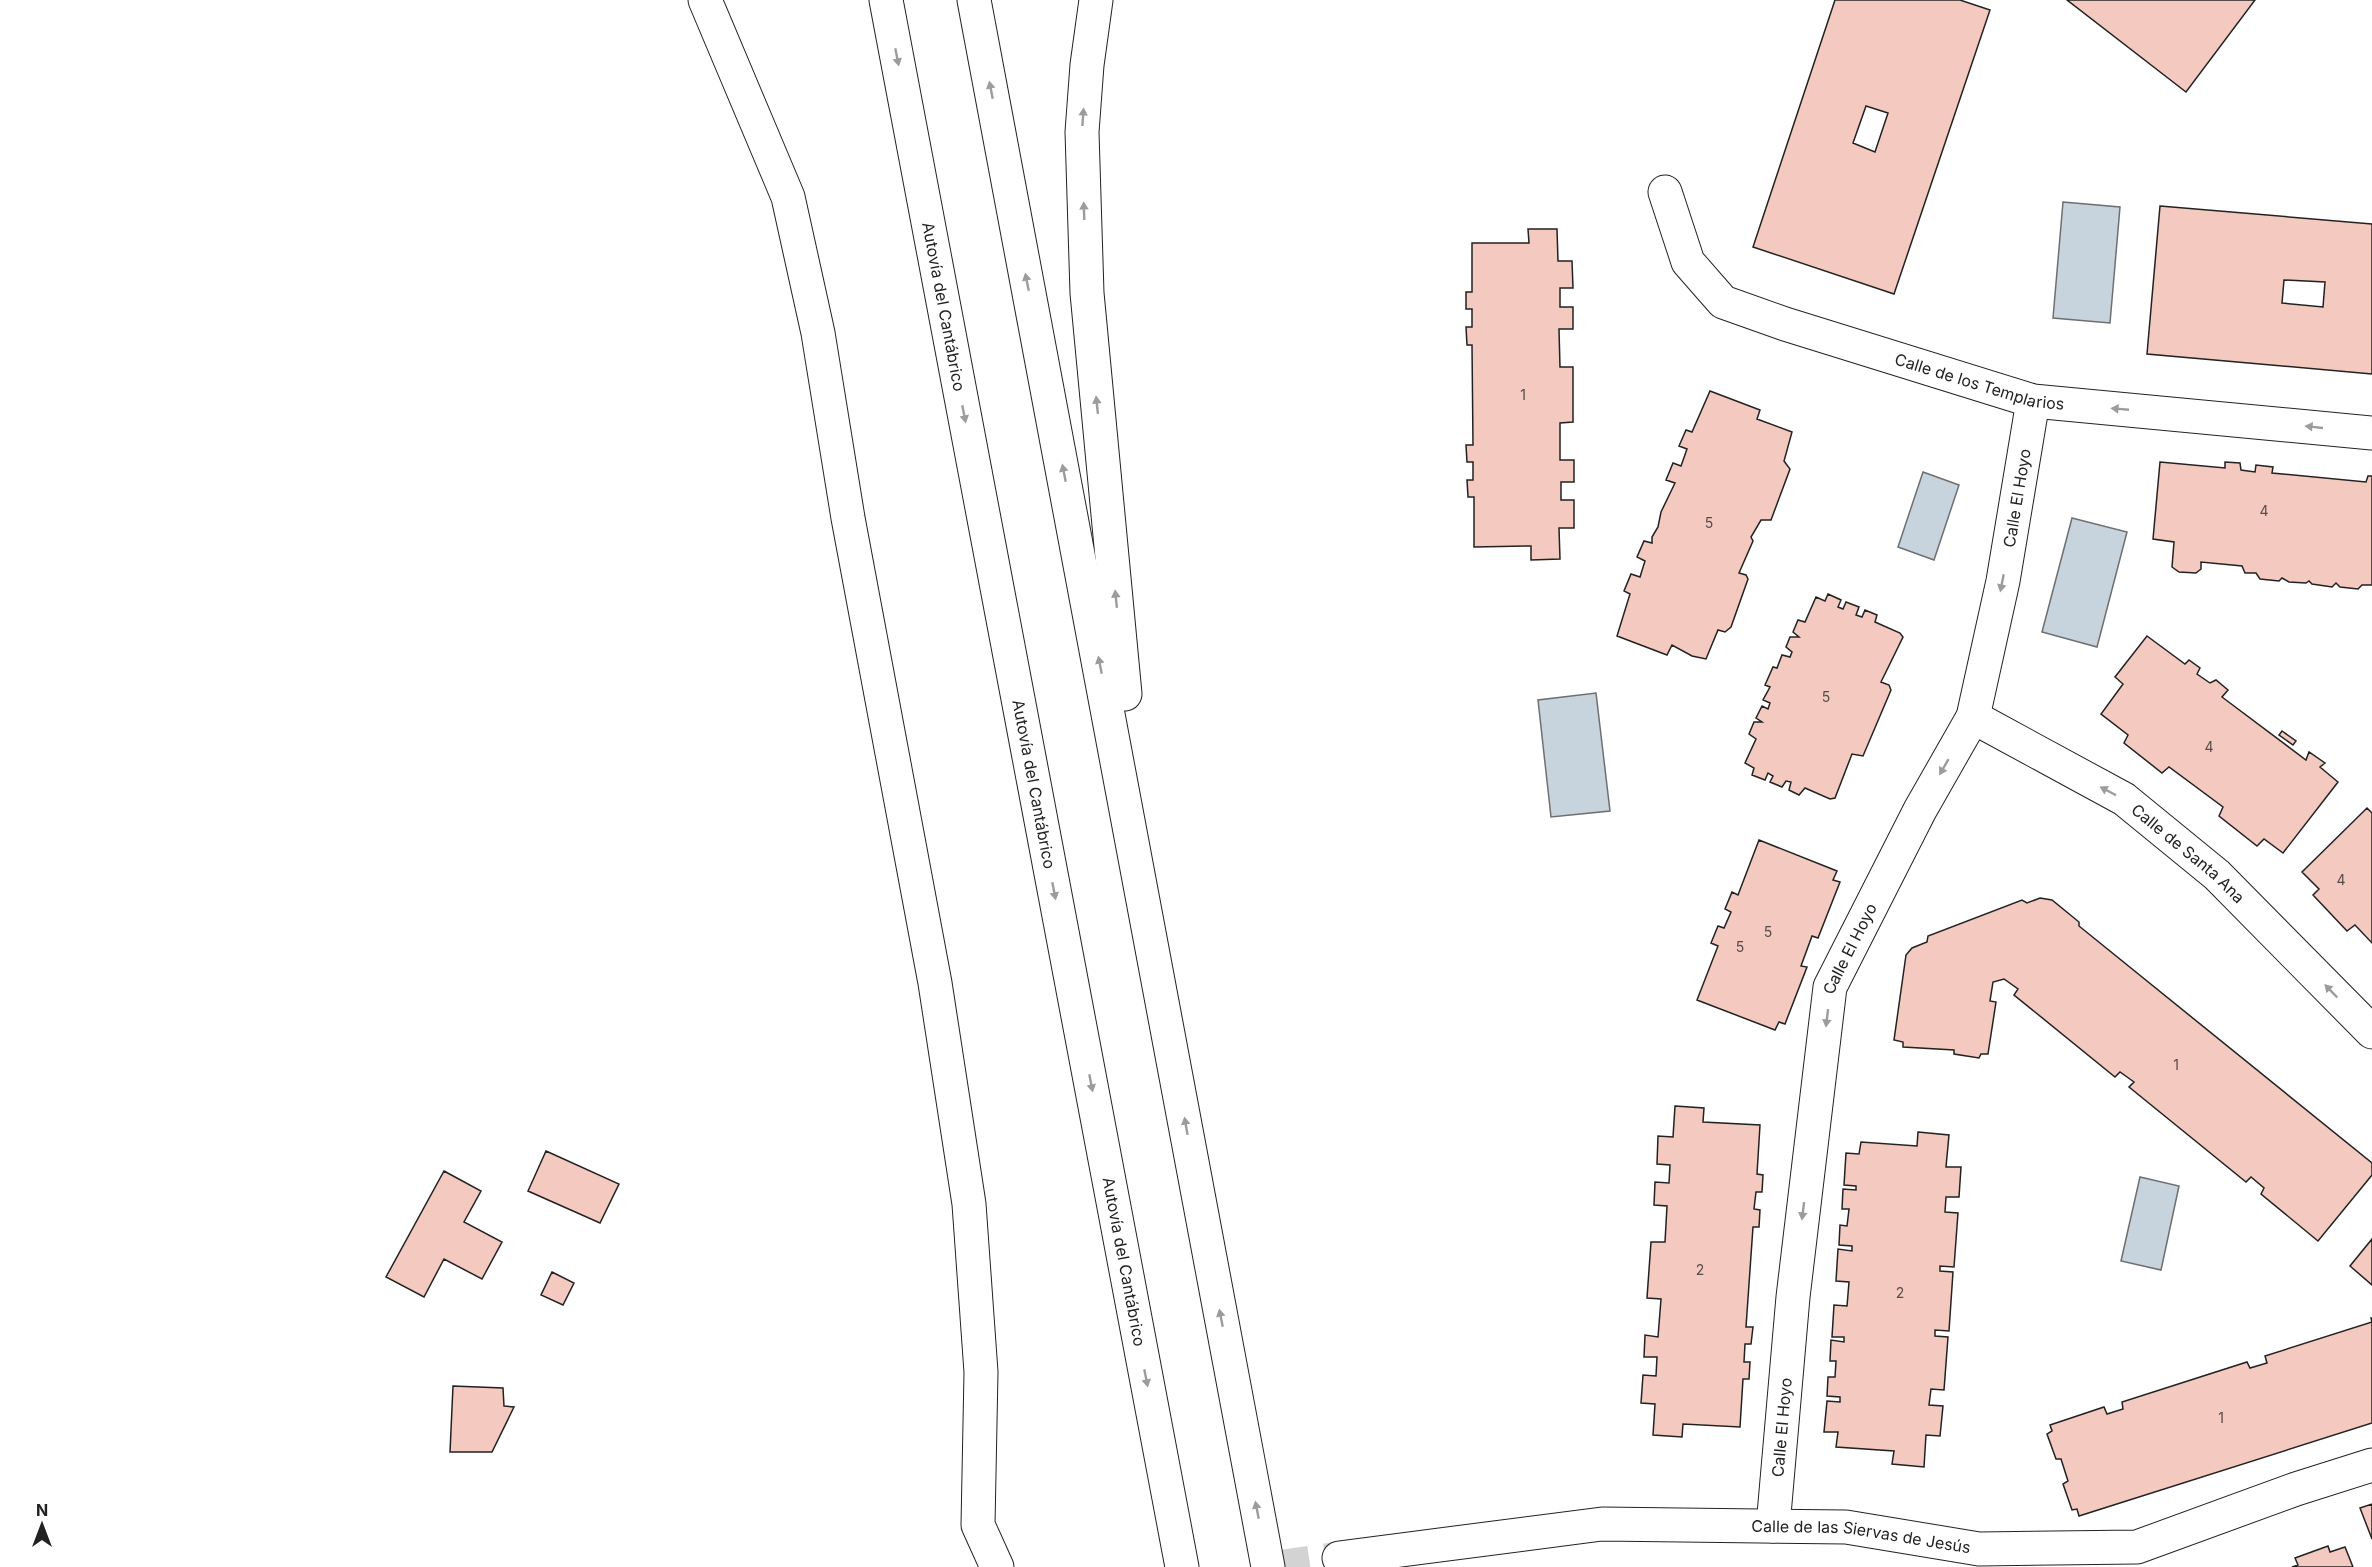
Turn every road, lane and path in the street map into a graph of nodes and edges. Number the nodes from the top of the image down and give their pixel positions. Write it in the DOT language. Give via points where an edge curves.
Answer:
graph roads {
  1 [pos="705,0"];
  2 [pos="886,0"];
  3 [pos="974,0"];
  4 [pos="1096,0"];
  5 [pos="1665,192"];
  6 [pos="2033,401"];
  7 [pos="2372,433"];
  8 [pos="1972,717"];
  9 [pos="1145,908"];
  10 [pos="2372,1032"];
  11 [pos="2372,1465"];
  12 [pos="1773,1526"];
  13 [pos="1339,1558"];
  14 [pos="1976,1558"];
  15 [pos="997,1567"];
  16 [pos="1182,1567"];
  17 [pos="1268,1567"];
  1 -- 15 [label="main road" via="788,198 818,333 848,518 935,983 969,1204 981,1372 978,1525"];
  2 -- 16 [label="main road, Autovía del Cantábrico, one-way"];
  9 -- 3 [label="main road, one-way"];
  9 -- 4 [label="main road, one-way" via="1087,293 1082,132"];
  5 -- 6 [label="main road, Calle de los Templarios" via="1688,262 1723,302"];
  7 -- 6 [label="main road, Calle de los Templarios, one-way"];
  6 -- 8 [label="main road, Calle El Hoyo, one-way" via="2003,581"];
  10 -- 8 [label="main road, Calle de Santa Ana, one-way" via="2217,875 2124,799"];
  8 -- 12 [label="main road, Calle El Hoyo, one-way" via="1830,987 1793,1297"];
  17 -- 9 [label="main road, one-way"];
  11 -- 14 [label="main road, Calle de las Siervas de Jesús" via="2137,1547"];
  12 -- 13 [label="main road, Calle de las Siervas de Jesús" via="1602,1524"];
  12 -- 14 [label="main road, Calle de las Siervas de Jesús" via="1845,1527"];
}
